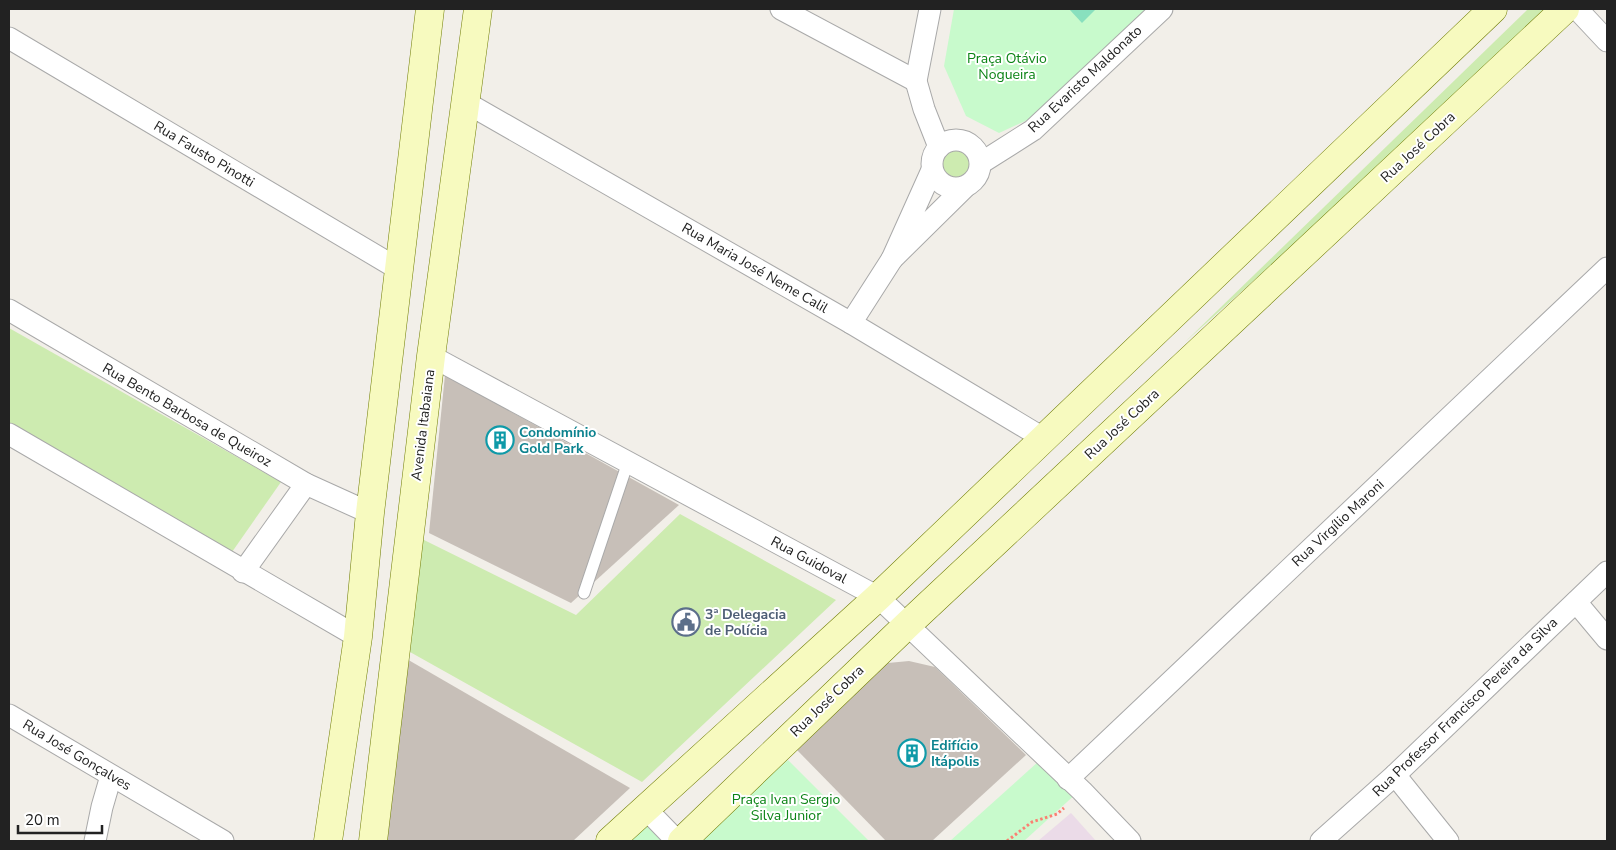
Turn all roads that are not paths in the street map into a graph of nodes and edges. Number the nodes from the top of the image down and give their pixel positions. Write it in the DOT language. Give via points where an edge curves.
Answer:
graph roads {
  1 [pos="478,9"];
  2 [pos="781,9"];
  3 [pos="930,9"];
  4 [pos="1162,9"];
  5 [pos="1493,9"];
  6 [pos="1565,9"];
  7 [pos="1576,9"];
  8 [pos="425,11"];
  9 [pos="9,38"];
  10 [pos="1607,41"];
  11 [pos="916,81"];
  12 [pos="465,102"];
  13 [pos="939,147"];
  14 [pos="981,163"];
  15 [pos="932,170"];
  16 [pos="965,187"];
  17 [pos="892,259"];
  18 [pos="1607,268"];
  19 [pos="400,270"];
  20 [pos="9,310"];
  21 [pos="851,323"];
  22 [pos="432,356"];
  23 [pos="9,434"];
  24 [pos="1043,438"];
  25 [pos="628,462"];
  26 [pos="306,484"];
  27 [pos="370,513"];
  28 [pos="242,572"];
  29 [pos="1607,572"];
  30 [pos="584,593"];
  31 [pos="878,597"];
  32 [pos="1576,602"];
  33 [pos="907,625"];
  34 [pos="358,637"];
  35 [pos="1607,639"];
  36 [pos="9,715"];
  37 [pos="1395,775"];
  38 [pos="111,776"];
  39 [pos="1075,785"];
  40 [pos="646,808"];
  41 [pos="95,841"];
  42 [pos="223,841"];
  43 [pos="328,841"];
  44 [pos="373,841"];
  45 [pos="610,841"];
  46 [pos="677,841"];
  47 [pos="682,841"];
  48 [pos="1130,841"];
  49 [pos="1322,841"];
  50 [pos="1448,841"];
  1 -- 12 [label="street, Avenida Itabaiana"];
  2 -- 11 [label="street"];
  3 -- 11 [label="street"];
  4 -- 14 [label="street, Rua Evaristo Maldonato" via="1033,130"];
  5 -- 24 [label="street"];
  6 -- 33 [label="street, Rua José Cobra"];
  7 -- 10 [label="street"];
  8 -- 19 [label="street"];
  9 -- 19 [label="street, Rua Fausto Pinotti"];
  11 -- 13 [label="street"];
  12 -- 21 [label="street, Rua Maria José Neme Calil"];
  12 -- 22 [label="street, Avenida Itabaiana"];
  13 -- 14 [label="street" via="953,140 968,143 975,148"];
  13 -- 15 [label="street" via="934,154"];
  14 -- 16 [label="street" via="977,178"];
  15 -- 16 [label="street" via="941,184 949,188"];
  15 -- 17 [label="street"];
  16 -- 17 [label="street"];
  17 -- 21 [label="street"];
  18 -- 39 [label="street, Rua Virgílio Maroni"];
  19 -- 27 [label="street"];
  20 -- 26 [label="street, Rua Bento Barbosa de Queiroz"];
  21 -- 24 [label="street, Rua Maria José Neme Calil"];
  22 -- 25 [label="street, Rua Guidoval"];
  22 -- 44 [label="street, Avenida Itabaiana"];
  23 -- 28 [label="street"];
  24 -- 31 [label="street"];
  25 -- 30 [label="lane"];
  25 -- 31 [label="street, Rua Guidoval"];
  26 -- 27 [label="street, Rua Bento Barbosa de Queiroz"];
  26 -- 28 [label="street"];
  27 -- 34 [label="street"];
  28 -- 34 [label="street"];
  29 -- 32 [label="street, Rua Professor Francisco Pereira da Silva"];
  31 -- 33 [label="street, Rua Guidoval"];
  31 -- 40 [label="street"];
  32 -- 35 [label="street"];
  32 -- 37 [label="street, Rua Professor Francisco Pereira da Silva"];
  33 -- 39 [label="street, Rua Guidoval"];
  33 -- 47 [label="street, Rua José Cobra"];
  34 -- 43 [label="street"];
  36 -- 38 [label="street, Rua José Gonçalves"];
  37 -- 49 [label="street, Rua Professor Francisco Pereira da Silva"];
  37 -- 50 [label="street"];
  38 -- 41 [label="street"];
  38 -- 42 [label="street, Rua José Gonçalves"];
  39 -- 48 [label="street, Rua Guidoval"];
  40 -- 45 [label="street"];
  40 -- 46 [label="street"];
}
